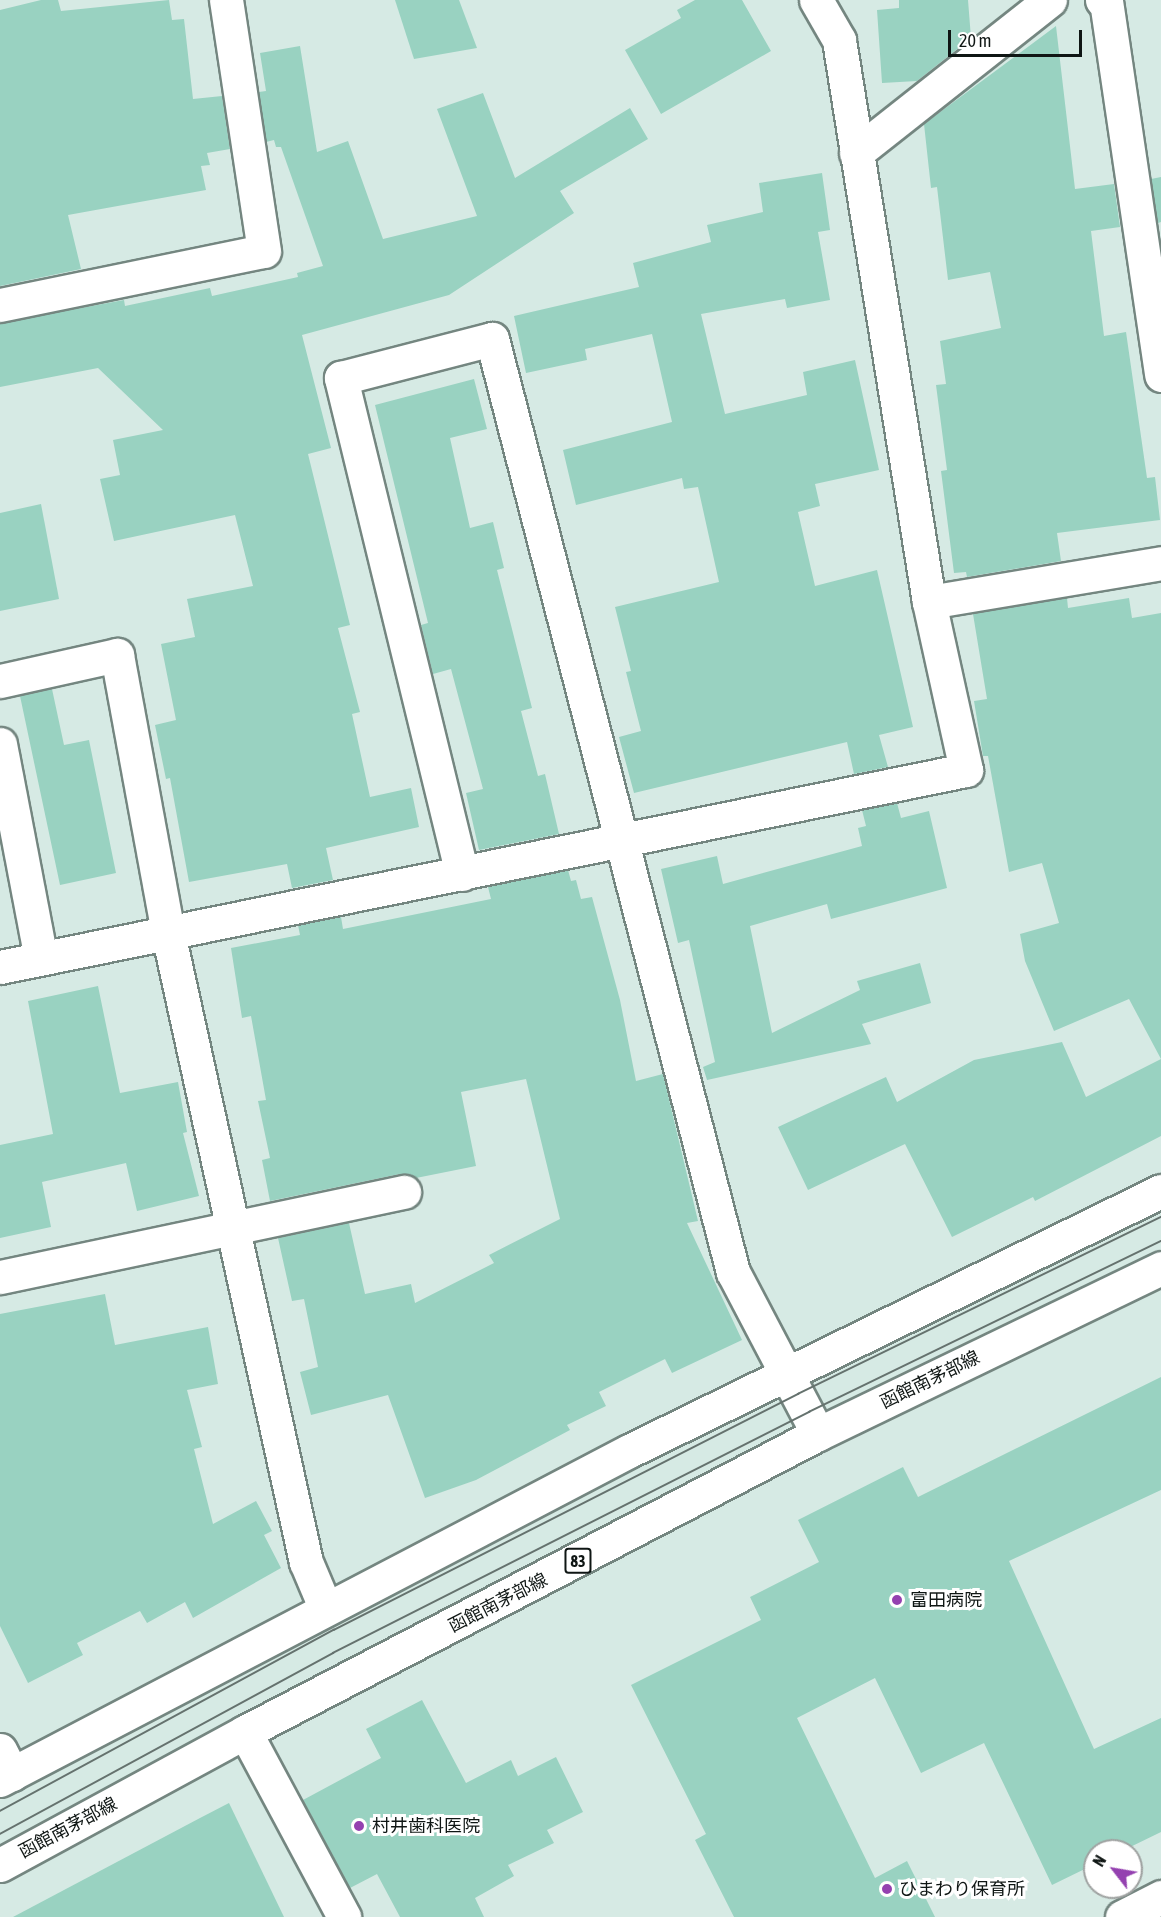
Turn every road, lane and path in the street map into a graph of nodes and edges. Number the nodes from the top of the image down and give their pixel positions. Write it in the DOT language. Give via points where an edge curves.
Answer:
graph roads {
  1 [pos="226,0"];
  2 [pos="816,0"];
  3 [pos="1050,0"];
  4 [pos="1102,0"];
  5 [pos="856,153"];
  6 [pos="0,305"];
  7 [pos="1161,375"];
  8 [pos="1161,563"];
  9 [pos="929,602"];
  10 [pos="0,681"];
  11 [pos="0,744"];
  12 [pos="622,841"];
  13 [pos="462,874"];
  14 [pos="168,933"];
  15 [pos="41,958"];
  16 [pos="0,967"];
  17 [pos="1161,1191"];
  18 [pos="404,1192"];
  19 [pos="236,1229"];
  20 [pos="1161,1268"];
  21 [pos="0,1277"];
  22 [pos="787,1371"];
  23 [pos="818,1434"];
  24 [pos="325,1607"];
  25 [pos="245,1732"];
  26 [pos="4,1768"];
  27 [pos="0,1865"];
  28 [pos="1161,1897"];
  29 [pos="344,1917"];
  30 [pos="1122,1917"];
  1 -- 6 [label="street" via="264,251"];
  2 -- 5 [label="street" via="839,40"];
  3 -- 5 [label="street"];
  4 -- 7 [label="street" via="1106,1"];
  5 -- 9 [label="street"];
  8 -- 9 [label="street"];
  9 -- 12 [label="street" via="966,770"];
  10 -- 14 [label="street" via="117,655"];
  11 -- 15 [label="street"];
  12 -- 13 [label="street"];
  12 -- 13 [label="street" via="492,339 341,378"];
  12 -- 22 [label="street" via="733,1272"];
  13 -- 14 [label="street"];
  14 -- 15 [label="street"];
  14 -- 19 [label="street"];
  15 -- 16 [label="street"];
  17 -- 22 [label="street"];
  18 -- 19 [label="street"];
  19 -- 21 [label="street"];
  19 -- 24 [label="street" via="306,1562"];
  20 -- 23 [label="street, 函館南茅部線 / 83"];
  22 -- 23 [label="street"];
  22 -- 24 [label="street"];
  23 -- 25 [label="street, 函館南茅部線 / 83"];
  24 -- 26 [label="street"];
  25 -- 27 [label="street, 函館南茅部線 / 83"];
  25 -- 29 [label="street"];
  28 -- 30 [label="street"];
}
